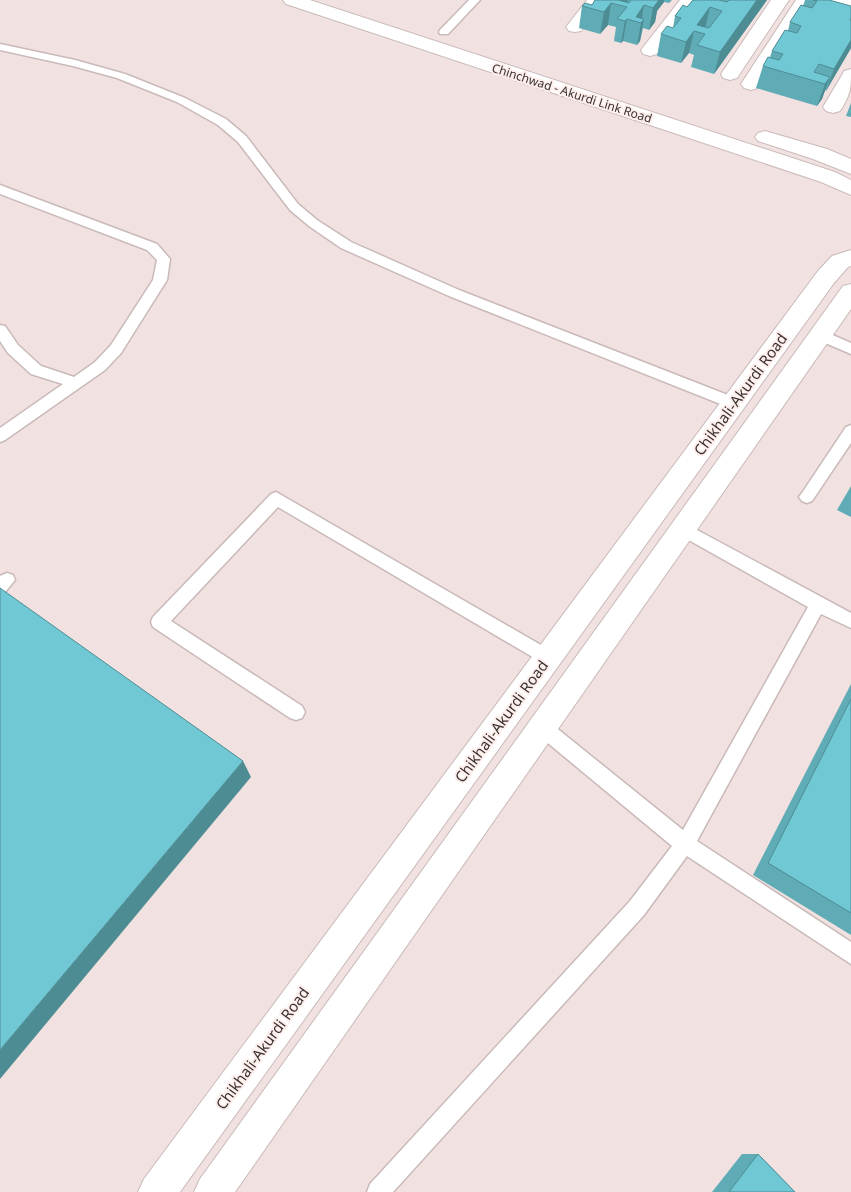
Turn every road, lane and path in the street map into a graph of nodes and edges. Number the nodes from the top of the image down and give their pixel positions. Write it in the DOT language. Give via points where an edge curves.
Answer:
graph roads {
  1 [pos="346,0"];
  2 [pos="456,0"];
  3 [pos="596,0"];
  4 [pos="689,0"];
  5 [pos="780,0"];
  6 [pos="805,0"];
  7 [pos="840,0"];
  8 [pos="297,1"];
  9 [pos="473,2"];
  10 [pos="851,3"];
  11 [pos="575,27"];
  12 [pos="444,32"];
  13 [pos="0,47"];
  14 [pos="650,50"];
  15 [pos="730,74"];
  16 [pos="851,75"];
  17 [pos="604,84"];
  18 [pos="751,84"];
  19 [pos="833,107"];
  20 [pos="745,130"];
  21 [pos="851,167"];
  22 [pos="0,188"];
  23 [pos="851,188"];
  24 [pos="851,258"];
  25 [pos="851,292"];
  26 [pos="0,330"];
  27 [pos="821,335"];
  28 [pos="851,349"];
  29 [pos="75,383"];
  30 [pos="733,403"];
  31 [pos="851,431"];
  32 [pos="0,436"];
  33 [pos="807,497"];
  34 [pos="684,529"];
  35 [pos="818,604"];
  36 [pos="851,621"];
  37 [pos="547,658"];
  38 [pos="296,712"];
  39 [pos="543,728"];
  40 [pos="685,844"];
  41 [pos="851,954"];
  42 [pos="157,1192"];
  43 [pos="213,1192"];
  44 [pos="378,1192"];
  1 -- 12 [label="main road, Chinchwad - Akurdi Link Road"];
  2 -- 9 [label="lane"];
  3 -- 11 [label="main road"];
  4 -- 14 [label="main road"];
  5 -- 15 [label="main road"];
  6 -- 18 [label="main road"];
  7 -- 10 [label="main road"];
  8 -- 23 [label="main road, Chinchwad - Akurdi Link Road" via="828,177"];
  9 -- 12 [label="lane"];
  12 -- 17 [label="main road, Chinchwad - Akurdi Link Road"];
  13 -- 30 [label="lane" via="121,76 181,100 222,122 242,139 294,207 346,245 454,293"];
  16 -- 19 [label="main road"];
  20 -- 21 [label="main road"];
  22 -- 29 [label="lane" via="152,247 164,259 160,280 116,349 100,366"];
  24 -- 30 [label="main road, Chikhali-Akurdi Road" via="840,261 826,277"];
  25 -- 27 [label="main road, Chikhali-Akurdi Road"];
  26 -- 29 [label="lane" via="12,349 36,370"];
  27 -- 28 [label="lane"];
  27 -- 34 [label="main road, Chikhali-Akurdi Road"];
  29 -- 32 [label="lane"];
  30 -- 37 [label="main road, Chikhali-Akurdi Road"];
  31 -- 33 [label="lane"];
  34 -- 35 [label="lane"];
  34 -- 39 [label="main road, Chikhali-Akurdi Road"];
  35 -- 36 [label="lane"];
  35 -- 40 [label="lane"];
  37 -- 38 [label="lane" via="276,498 160,622"];
  37 -- 42 [label="main road, Chikhali-Akurdi Road"];
  39 -- 40 [label="lane"];
  39 -- 43 [label="main road, Chikhali-Akurdi Road"];
  40 -- 41 [label="lane"];
  40 -- 44 [label="lane" via="637,908"];
}
